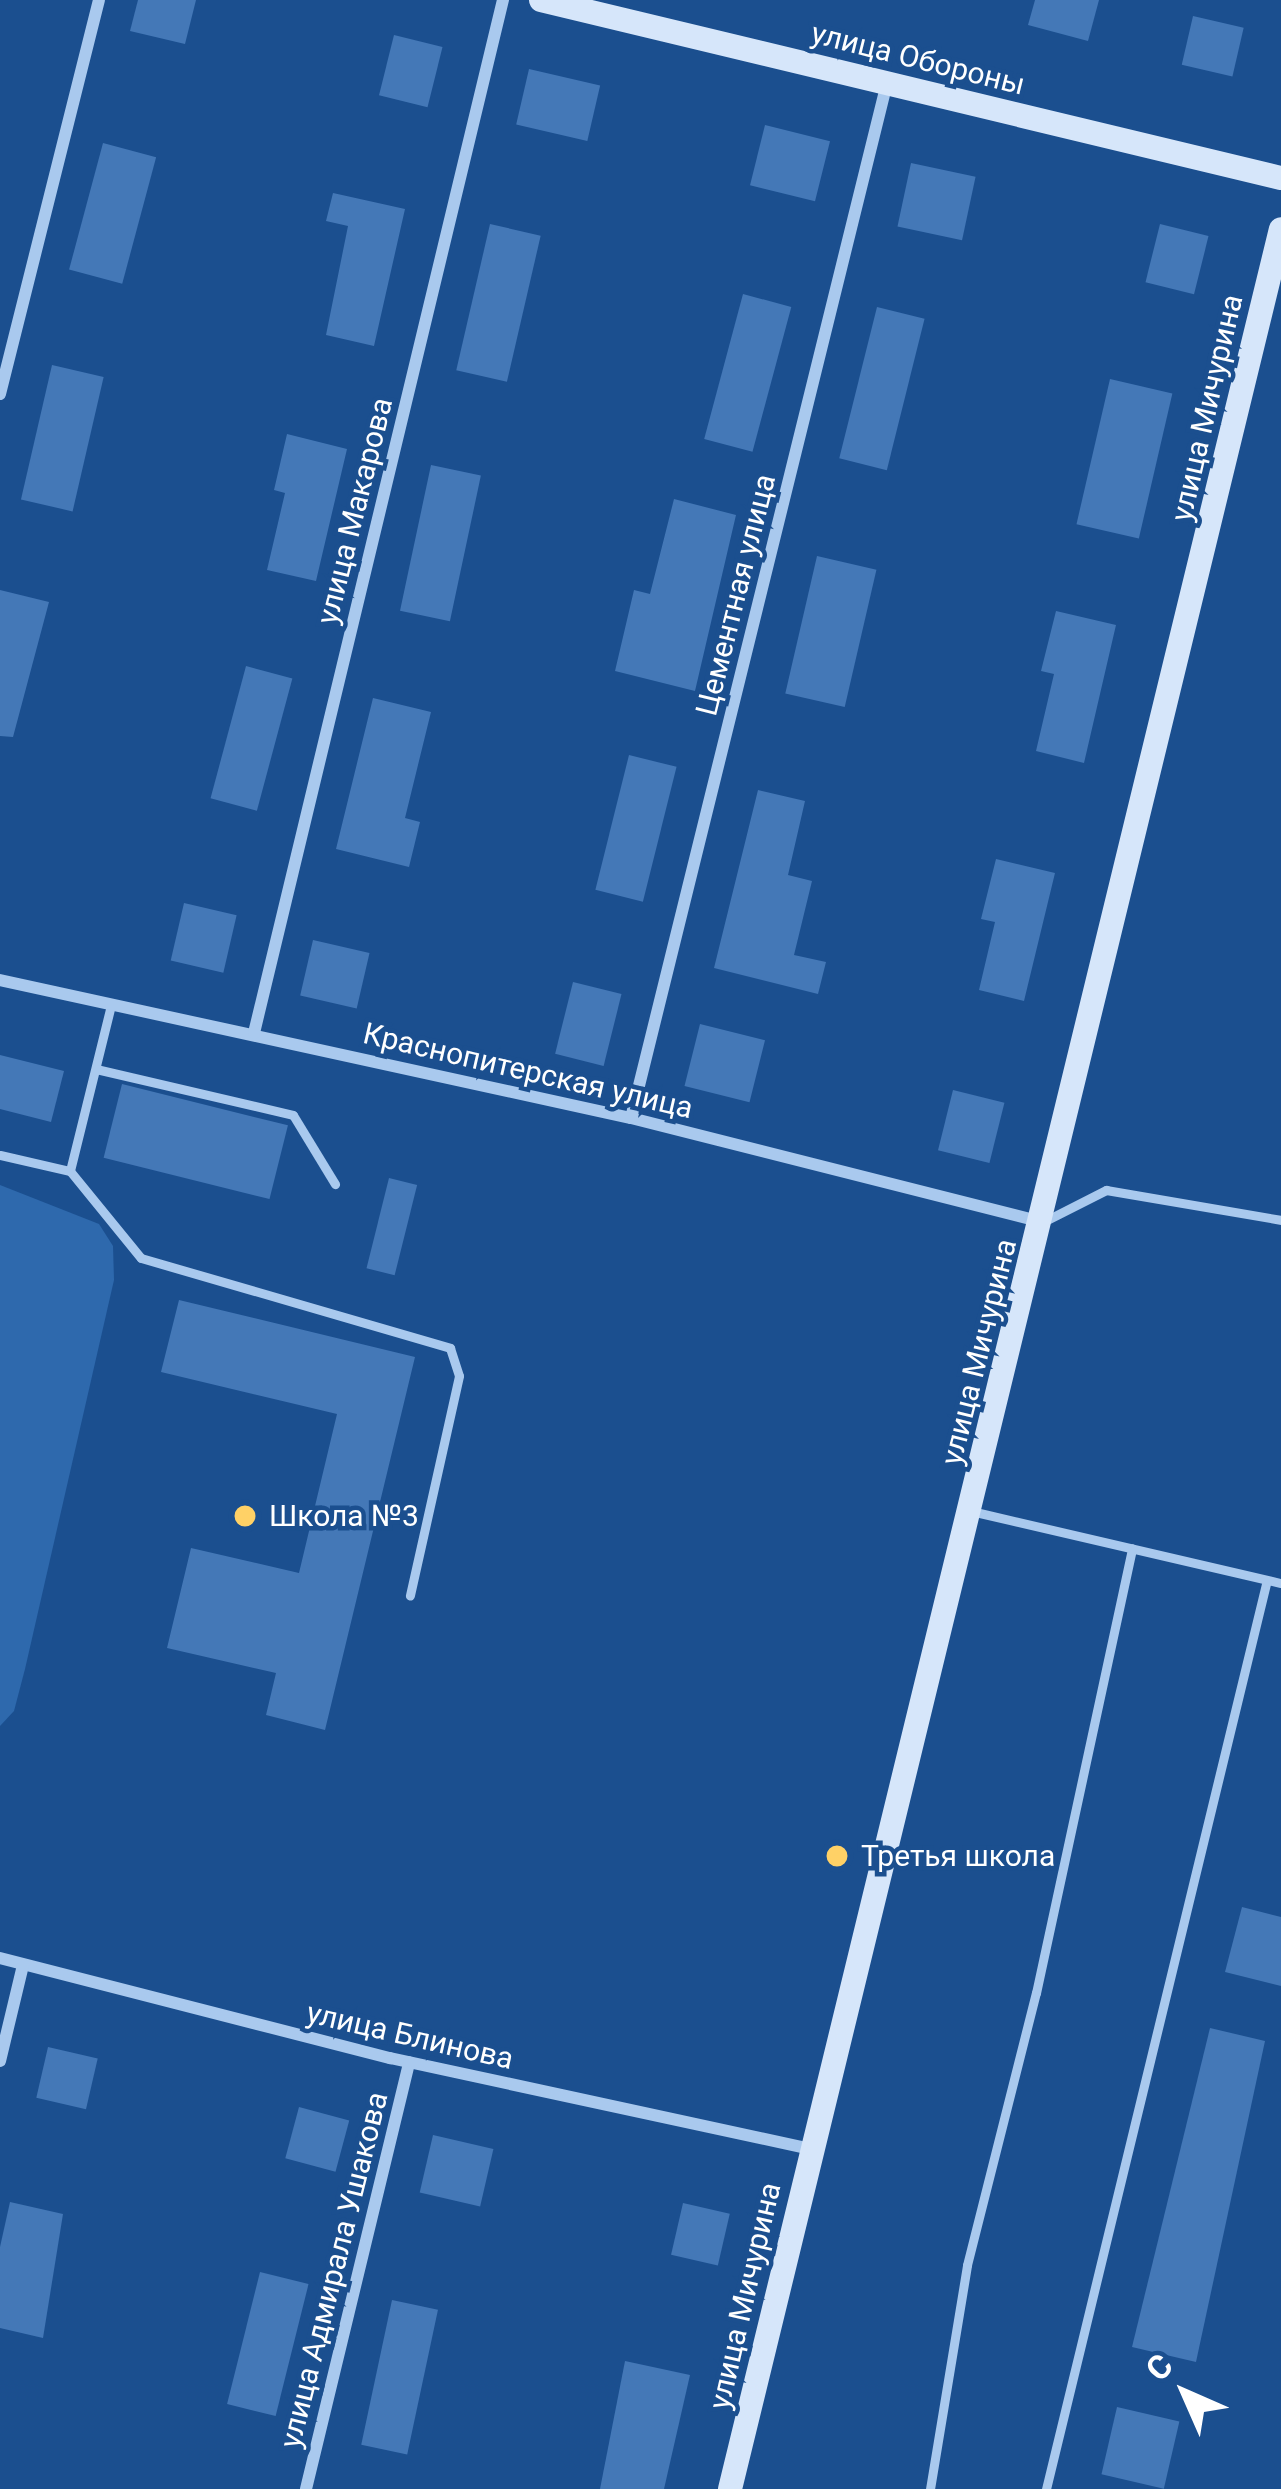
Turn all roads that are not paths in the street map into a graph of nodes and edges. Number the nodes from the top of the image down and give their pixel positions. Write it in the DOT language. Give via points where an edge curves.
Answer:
graph roads {
  1 [pos="99,0"];
  2 [pos="503,0"];
  3 [pos="541,0"];
  4 [pos="887,82"];
  5 [pos="1281,178"];
  6 [pos="1281,229"];
  7 [pos="0,394"];
  8 [pos="0,980"];
  9 [pos="111,1005"];
  10 [pos="254,1033"];
  11 [pos="96,1069"];
  12 [pos="631,1118"];
  13 [pos="0,1156"];
  14 [pos="70,1171"];
  15 [pos="334,1184"];
  16 [pos="1281,1220"];
  17 [pos="1042,1222"];
  18 [pos="970,1510"];
  19 [pos="1132,1549"];
  20 [pos="1267,1580"];
  21 [pos="1281,1583"];
  22 [pos="410,1596"];
  23 [pos="0,1958"];
  24 [pos="23,1964"];
  25 [pos="0,2061"];
  26 [pos="410,2062"];
  27 [pos="811,2149"];
  28 [pos="306,2489"];
  29 [pos="730,2489"];
  30 [pos="930,2489"];
  31 [pos="1046,2489"];
  1 -- 7 [label="street"];
  2 -- 10 [label="street, улица Макарова"];
  3 -- 4 [label="street, улица Обороны"];
  4 -- 5 [label="street, улица Обороны"];
  4 -- 12 [label="street, Цементная улица"];
  6 -- 17 [label="street, улица Мичурина"];
  8 -- 9 [label="street, Краснопитерская улица"];
  9 -- 10 [label="street, Краснопитерская улица"];
  9 -- 11 [label="lane"];
  10 -- 12 [label="street, Краснопитерская улица"];
  11 -- 14 [label="lane"];
  11 -- 15 [label="lane" via="293,1115"];
  12 -- 17 [label="street, Краснопитерская улица"];
  13 -- 14 [label="lane"];
  14 -- 22 [label="lane" via="141,1258 450,1348 459,1376"];
  16 -- 17 [label="lane" via="1106,1190"];
  17 -- 18 [label="street, улица Мичурина"];
  18 -- 19 [label="lane"];
  18 -- 27 [label="street, улица Мичурина"];
  19 -- 20 [label="lane"];
  19 -- 30 [label="lane" via="1036,1993 967,2265"];
  20 -- 21 [label="lane"];
  20 -- 31 [label="lane"];
  23 -- 24 [label="street, улица Блинова"];
  24 -- 25 [label="street"];
  24 -- 26 [label="street, улица Блинова"];
  26 -- 27 [label="street, улица Блинова"];
  26 -- 28 [label="street, улица Адмирала Ушакова"];
  27 -- 29 [label="street, улица Мичурина"];
}
